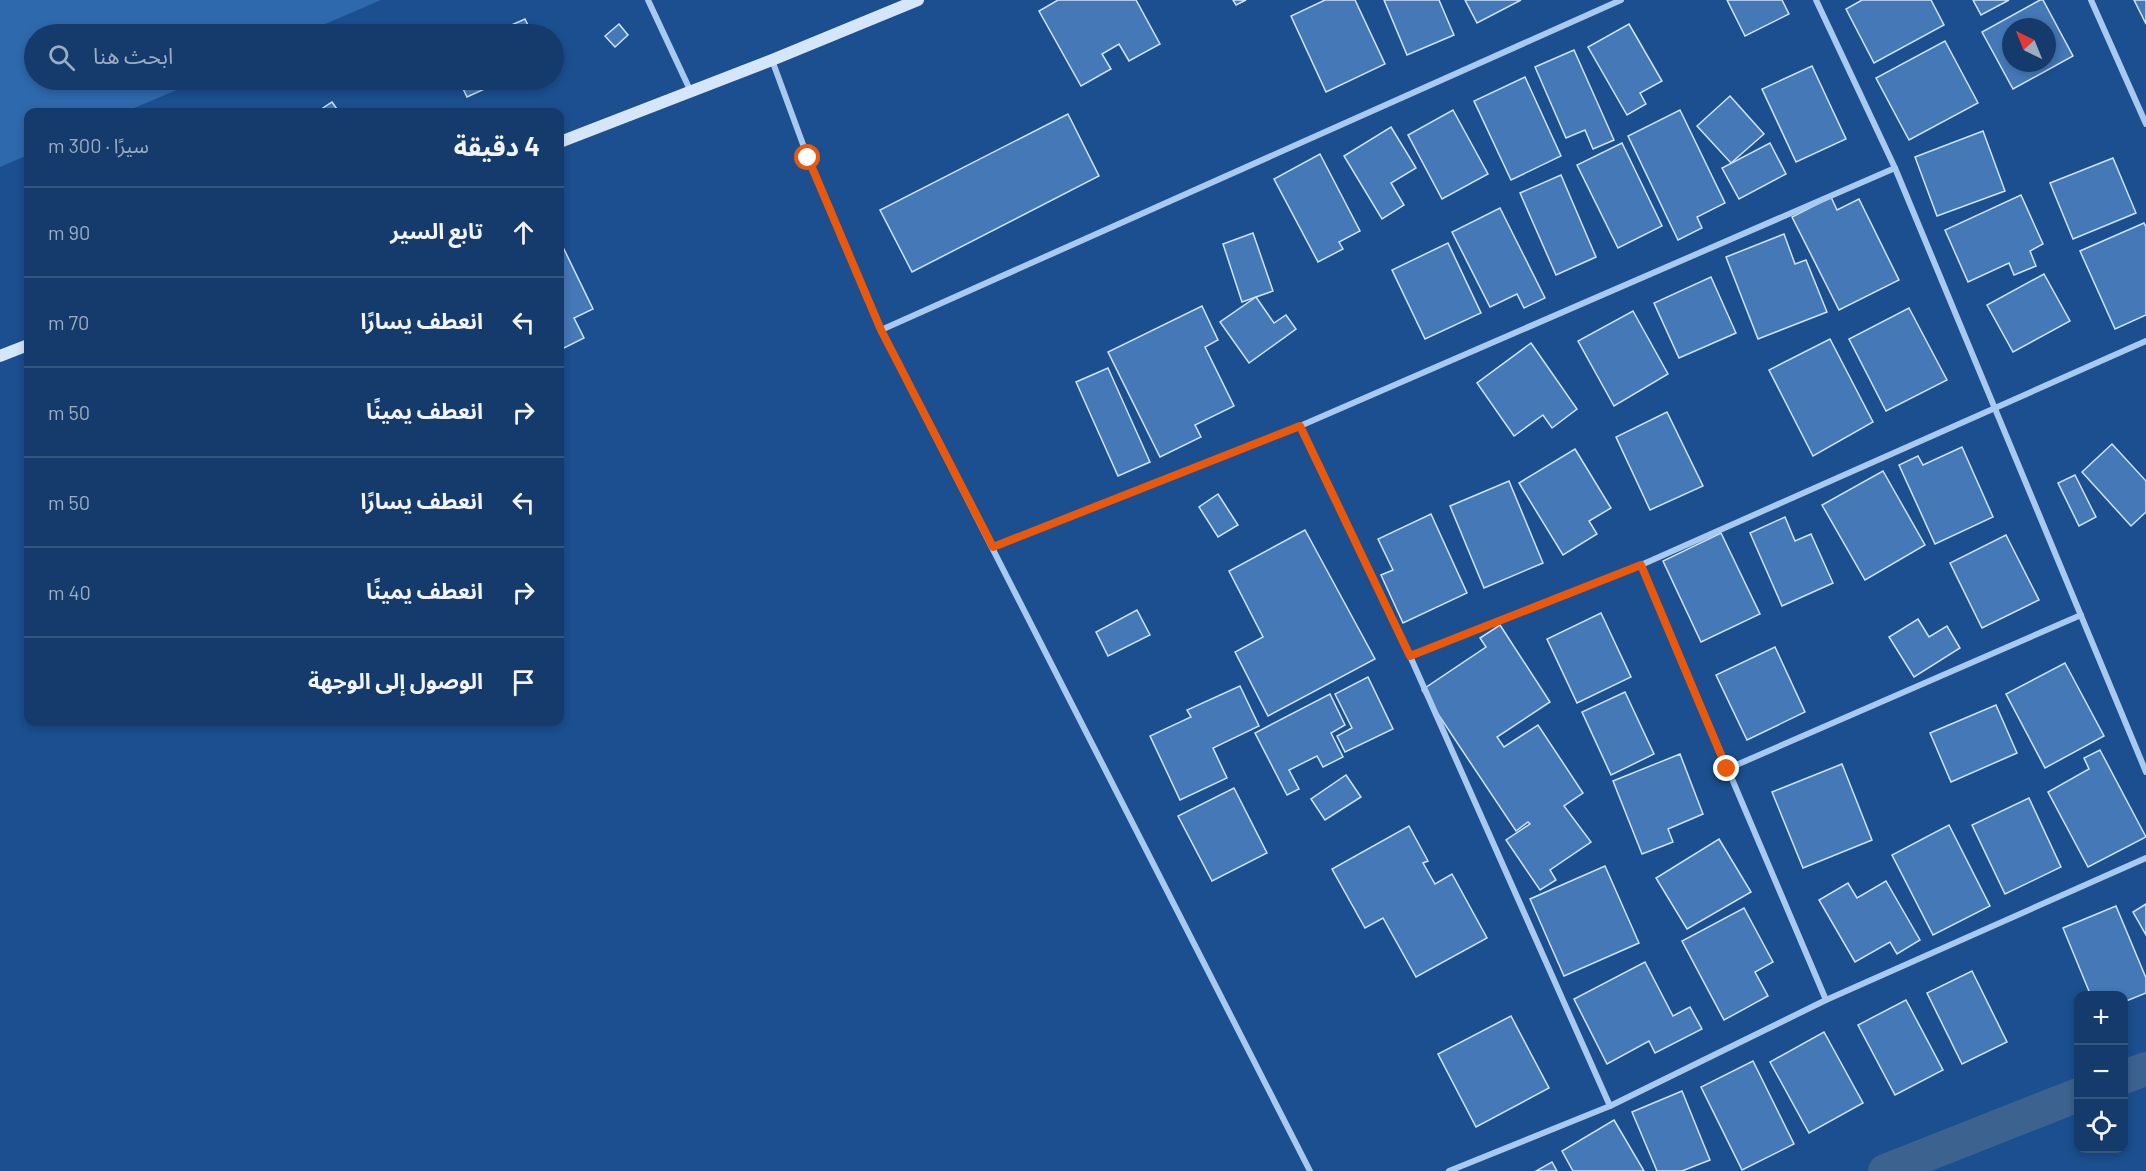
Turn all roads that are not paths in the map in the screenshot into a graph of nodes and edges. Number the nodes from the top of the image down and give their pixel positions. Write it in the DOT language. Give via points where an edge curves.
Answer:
graph roads {
  1 [pos="648,0"];
  2 [pos="918,0"];
  3 [pos="1620,0"];
  4 [pos="1816,0"];
  5 [pos="2091,0"];
  6 [pos="772,60"];
  7 [pos="691,92"];
  8 [pos="2146,124"];
  9 [pos="564,140"];
  10 [pos="1895,168"];
  11 [pos="881,330"];
  12 [pos="2146,341"];
  13 [pos="24,347"];
  14 [pos="0,356"];
  15 [pos="1995,408"];
  16 [pos="1300,426"];
  17 [pos="993,547"];
  18 [pos="1641,565"];
  19 [pos="2081,615"];
  20 [pos="1410,656"];
  21 [pos="1727,769"];
  22 [pos="2146,772"];
  23 [pos="2146,858"];
  24 [pos="1826,1000"];
  25 [pos="1610,1106"];
  26 [pos="1310,1171"];
  27 [pos="1449,1171"];
  1 -- 7 [label="street"];
  2 -- 6 [label="street"];
  3 -- 11 [label="street"];
  4 -- 10 [label="street"];
  5 -- 8 [label="street"];
  6 -- 7 [label="street"];
  6 -- 11 [label="street" via="808,158"];
  7 -- 9 [label="street"];
  10 -- 15 [label="street"];
  10 -- 16 [label="street"];
  11 -- 17 [label="street"];
  12 -- 15 [label="street"];
  13 -- 14 [label="street"];
  15 -- 18 [label="street"];
  15 -- 19 [label="street"];
  16 -- 17 [label="street"];
  16 -- 20 [label="street"];
  17 -- 26 [label="street"];
  18 -- 20 [label="street"];
  18 -- 21 [label="street"];
  19 -- 21 [label="street"];
  19 -- 22 [label="street"];
  20 -- 25 [label="street"];
  21 -- 24 [label="street"];
  23 -- 24 [label="street"];
  24 -- 25 [label="street"];
  25 -- 27 [label="street"];
}
